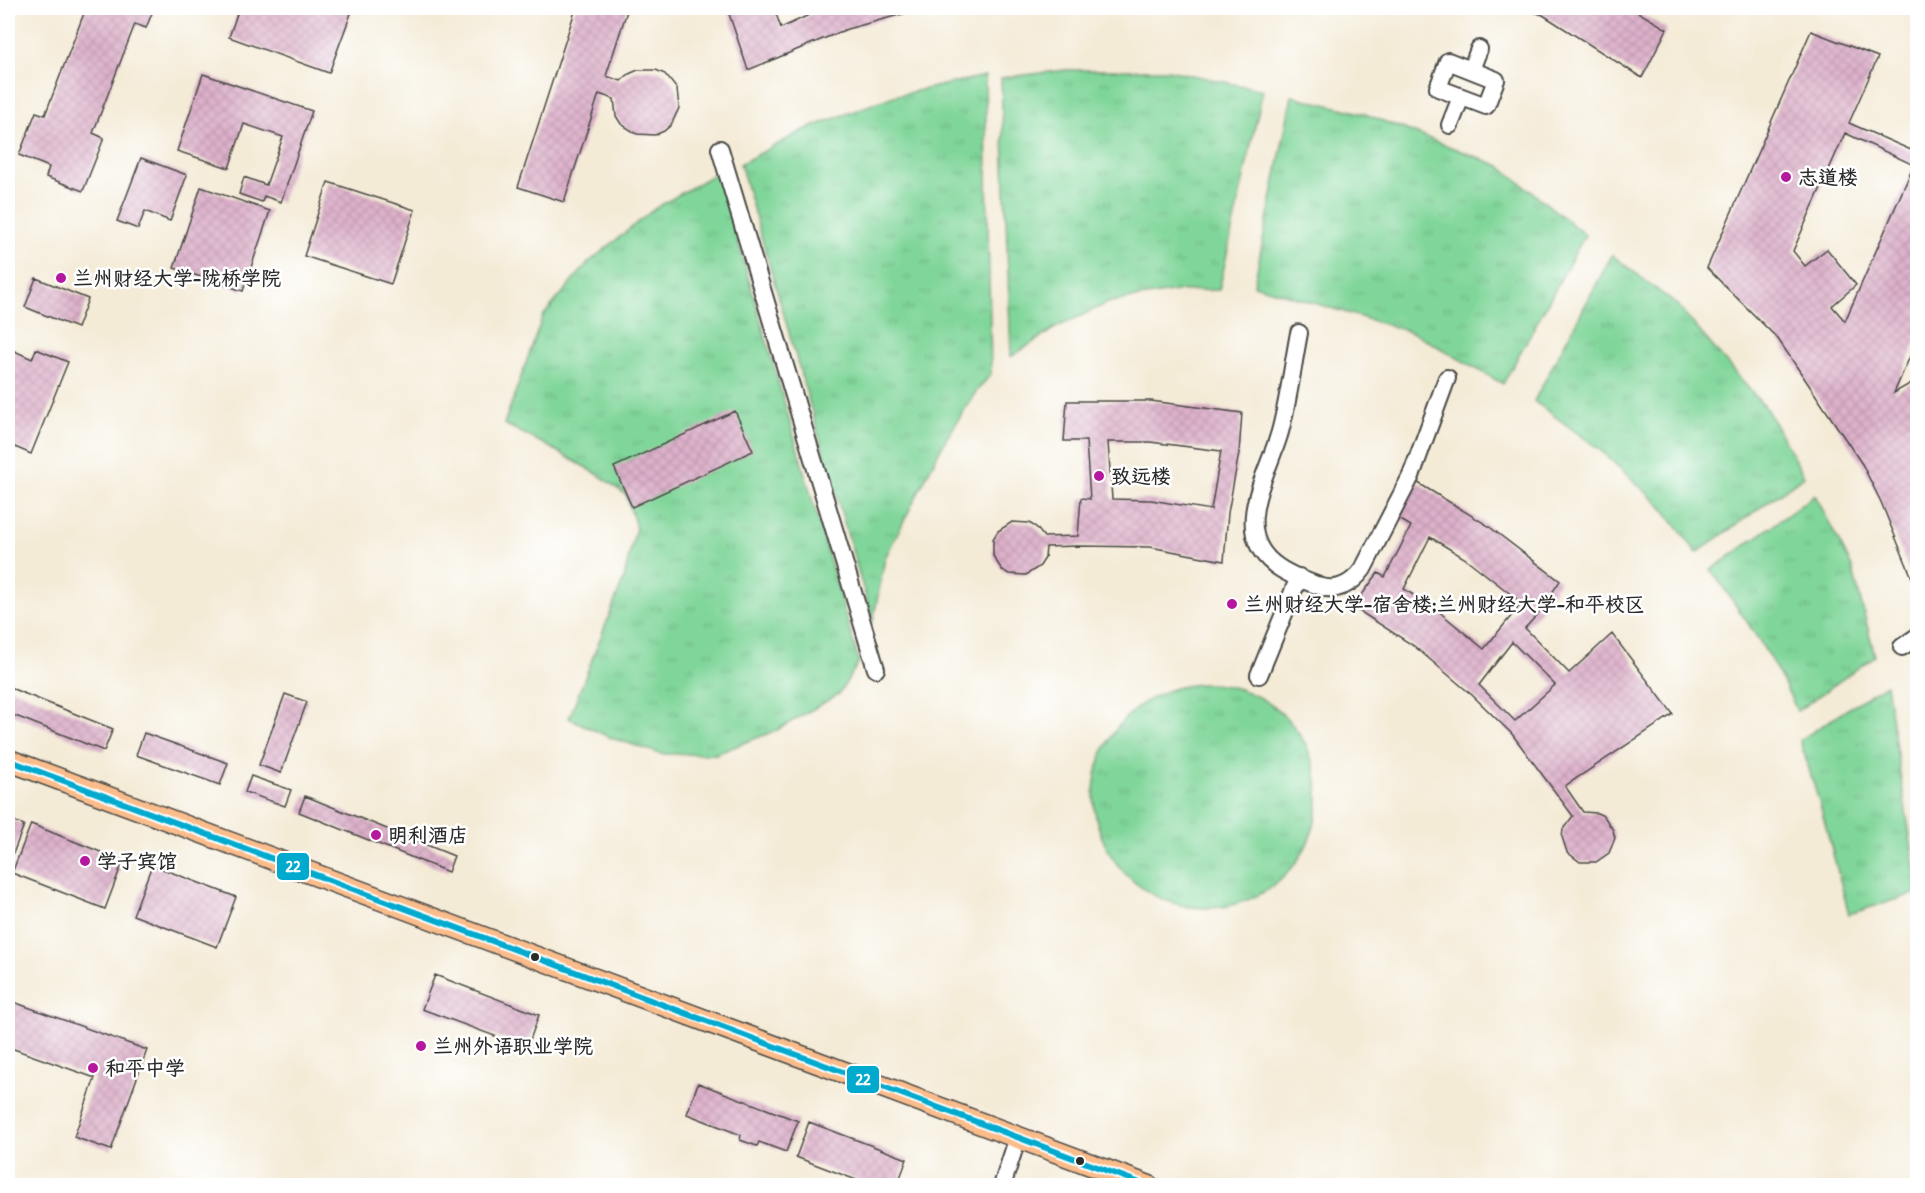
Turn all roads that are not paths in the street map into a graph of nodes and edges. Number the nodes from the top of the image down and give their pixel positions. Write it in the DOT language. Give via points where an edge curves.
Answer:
graph roads {
  1 [pos="1479,49"];
  2 [pos="1471,70"];
  3 [pos="1461,97"];
  4 [pos="1450,124"];
  5 [pos="720,149"];
  6 [pos="1299,333"];
  7 [pos="1447,378"];
  8 [pos="1299,577"];
  9 [pos="1917,636"];
  10 [pos="1902,647"];
  11 [pos="876,669"];
  12 [pos="1259,675"];
  13 [pos="8,760"];
  14 [pos="1018,1137"];
  15 [pos="1107,1178"];
  16 [pos="1002,1185"];
  17 [pos="1148,1185"];
  1 -- 2 [label="street"];
  2 -- 3 [label="street" via="1448,61 1444,70 1438,88"];
  2 -- 3 [label="street" via="1496,80 1486,106"];
  3 -- 4 [label="street"];
  5 -- 11 [label="street"];
  6 -- 8 [label="street" via="1281,429 1254,510 1253,526 1264,555"];
  7 -- 8 [label="street" via="1411,476 1356,579 1346,585 1323,588"];
  8 -- 12 [label="street"];
  9 -- 10 [label="street"];
  13 -- 14 [label="main road"];
  14 -- 15 [label="main road"];
  14 -- 16 [label="street"];
  15 -- 17 [label="main road"];
}
